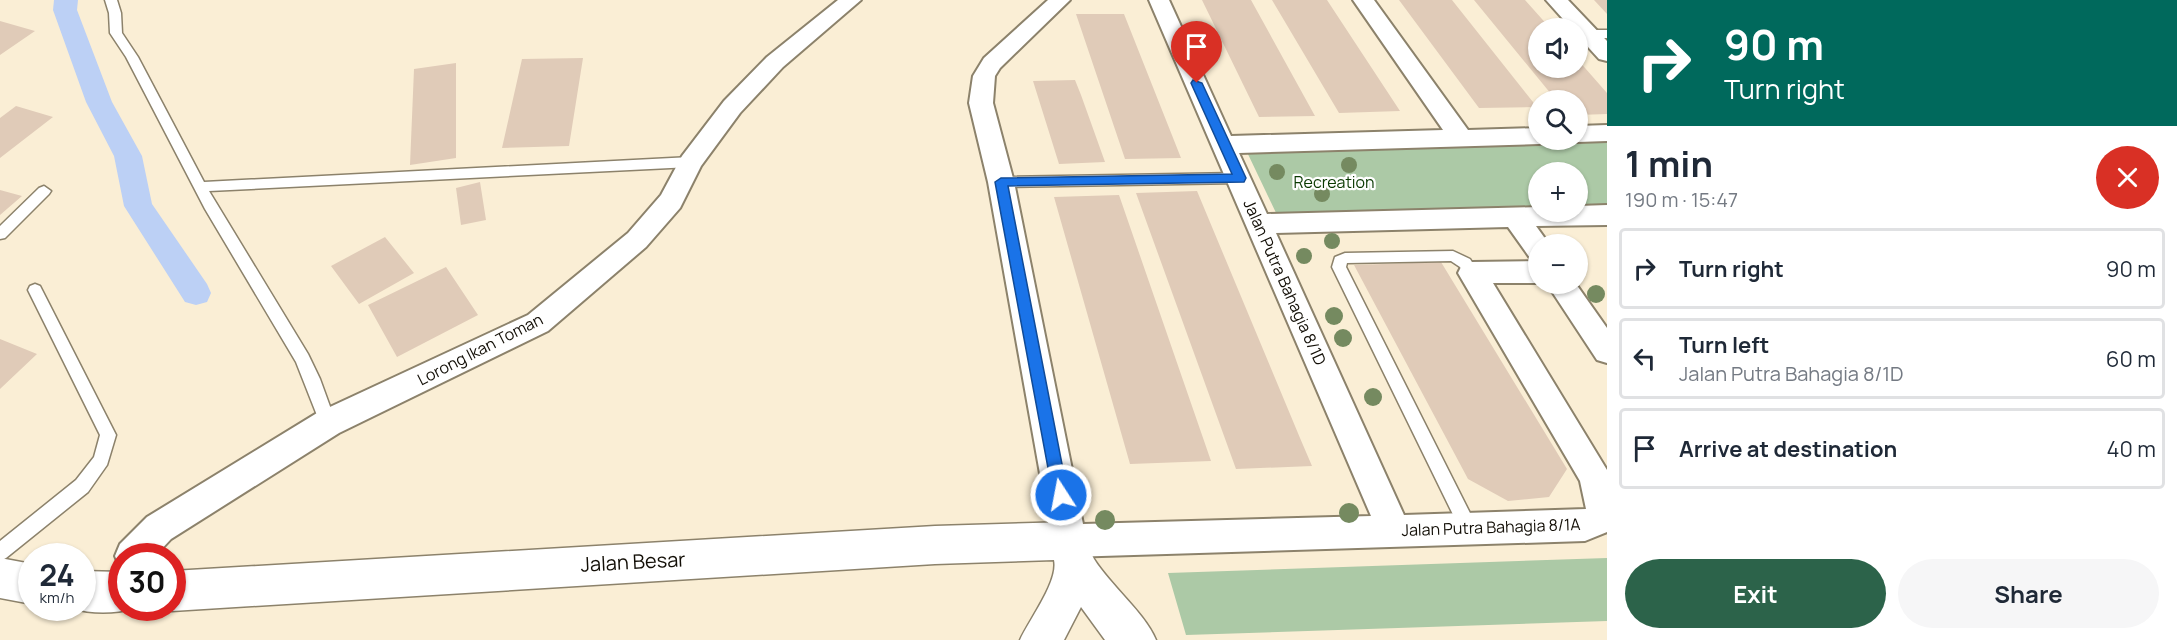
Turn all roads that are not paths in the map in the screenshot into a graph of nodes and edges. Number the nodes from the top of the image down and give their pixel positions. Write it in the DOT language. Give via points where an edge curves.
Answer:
graph roads {
  1 [pos="111,0"];
  2 [pos="851,0"];
  3 [pos="1060,0"];
  4 [pos="1159,0"];
  5 [pos="1363,0"];
  6 [pos="1556,0"];
  7 [pos="1597,34"];
  8 [pos="1607,54"];
  9 [pos="1607,133"];
  10 [pos="1588,134"];
  11 [pos="1528,135"];
  12 [pos="1461,138"];
  13 [pos="1225,145"];
  14 [pos="691,162"];
  15 [pos="1240,178"];
  16 [pos="1001,182"];
  17 [pos="201,187"];
  18 [pos="44,191"];
  19 [pos="1607,215"];
  20 [pos="1516,218"];
  21 [pos="1260,224"];
  22 [pos="0,234"];
  23 [pos="1528,235"];
  24 [pos="1528,272"];
  25 [pos="1472,273"];
  26 [pos="34,290"];
  27 [pos="1568,294"];
  28 [pos="1607,351"];
  29 [pos="328,423"];
  30 [pos="1469,529"];
  31 [pos="1394,531"];
  32 [pos="145,543"];
  33 [pos="0,552"];
  34 [pos="1072,554"];
  35 [pos="0,578"];
  36 [pos="18,581"];
  37 [pos="186,590"];
  38 [pos="1041,640"];
  39 [pos="1135,640"];
  1 -- 17 [label="lane" via="116,33"];
  2 -- 14 [label="street, Lorong Ikan Toman" via="775,62 732,107"];
  3 -- 16 [label="street" via="984,75 981,103"];
  4 -- 13 [label="street, Jalan Putra Bahagia 8/1D"];
  5 -- 12 [label="street"];
  6 -- 7 [label="street"];
  7 -- 8 [label="street"];
  9 -- 10 [label="street"];
  11 -- 12 [label="street"];
  12 -- 13 [label="street"];
  13 -- 15 [label="street, Jalan Putra Bahagia 8/1D"];
  14 -- 17 [label="lane"];
  14 -- 29 [label="street, Lorong Ikan Toman" via="671,201 637,240 538,323"];
  15 -- 16 [label="lane"];
  15 -- 21 [label="street, Jalan Putra Bahagia 8/1D"];
  16 -- 34 [label="street"];
  17 -- 29 [label="lane" via="240,258 283,322 320,393"];
  18 -- 22 [label="lane"];
  19 -- 20 [label="street"];
  20 -- 21 [label="street"];
  20 -- 23 [label="street"];
  21 -- 31 [label="street, Jalan Putra Bahagia 8/1D"];
  24 -- 25 [label="street"];
  25 -- 30 [label="street, Jalan Putra Bahagia 8/1A" via="1591,471 1604,505 1601,519 1585,525"];
  25 -- 30 [label="lane" via="1453,256 1345,258 1339,267"];
  26 -- 33 [label="lane" via="108,435 101,460 81,486"];
  27 -- 28 [label="street"];
  29 -- 32 [label="street, Lorong Ikan Toman" via="159,528"];
  30 -- 31 [label="street, Jalan Putra Bahagia 8/1A"];
  31 -- 34 [label="street, Jalan Putra Bahagia 8/1A"];
  34 -- 37 [label="street, Jalan Besar" via="912,546"];
  34 -- 38 [label="street" via="1060,608"];
  34 -- 39 [label="street" via="1124,631"];
  35 -- 36 [label="street"];
}
